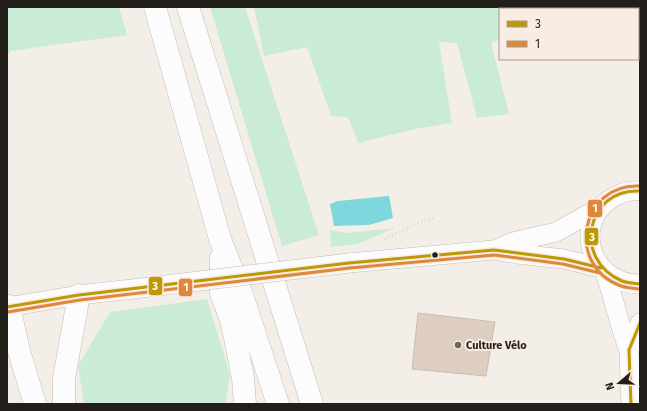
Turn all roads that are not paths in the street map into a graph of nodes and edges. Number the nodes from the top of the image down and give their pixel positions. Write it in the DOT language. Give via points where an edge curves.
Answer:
graph roads {
  1 [pos="155,7"];
  2 [pos="188,7"];
  3 [pos="640,191"];
  4 [pos="601,207"];
  5 [pos="220,239"];
  6 [pos="494,250"];
  7 [pos="603,270"];
  8 [pos="640,284"];
  9 [pos="79,295"];
  10 [pos="8,306"];
  11 [pos="640,323"];
  12 [pos="629,350"];
  13 [pos="35,404"];
  14 [pos="64,404"];
  15 [pos="244,404"];
  16 [pos="278,404"];
  17 [pos="312,404"];
  18 [pos="631,404"];
  1 -- 5 [label="main road"];
  2 -- 17 [label="main road"];
  3 -- 4 [label="street" via="621,193"];
  4 -- 6 [label="street" via="556,232 513,242"];
  4 -- 7 [label="street" via="591,228 590,244 595,259"];
  5 -- 15 [label="main road" via="221,292 232,324 243,378"];
  5 -- 16 [label="main road" via="242,292"];
  6 -- 7 [label="street" via="564,259"];
  6 -- 9 [label="street, bridge" via="349,263"];
  7 -- 8 [label="street" via="616,280"];
  7 -- 12 [label="street" via="615,299 621,329"];
  9 -- 10 [label="street"];
  9 -- 14 [label="main road" via="64,378"];
  10 -- 13 [label="main road" via="18,351"];
  11 -- 12 [label="street"];
  12 -- 18 [label="street"];
}
